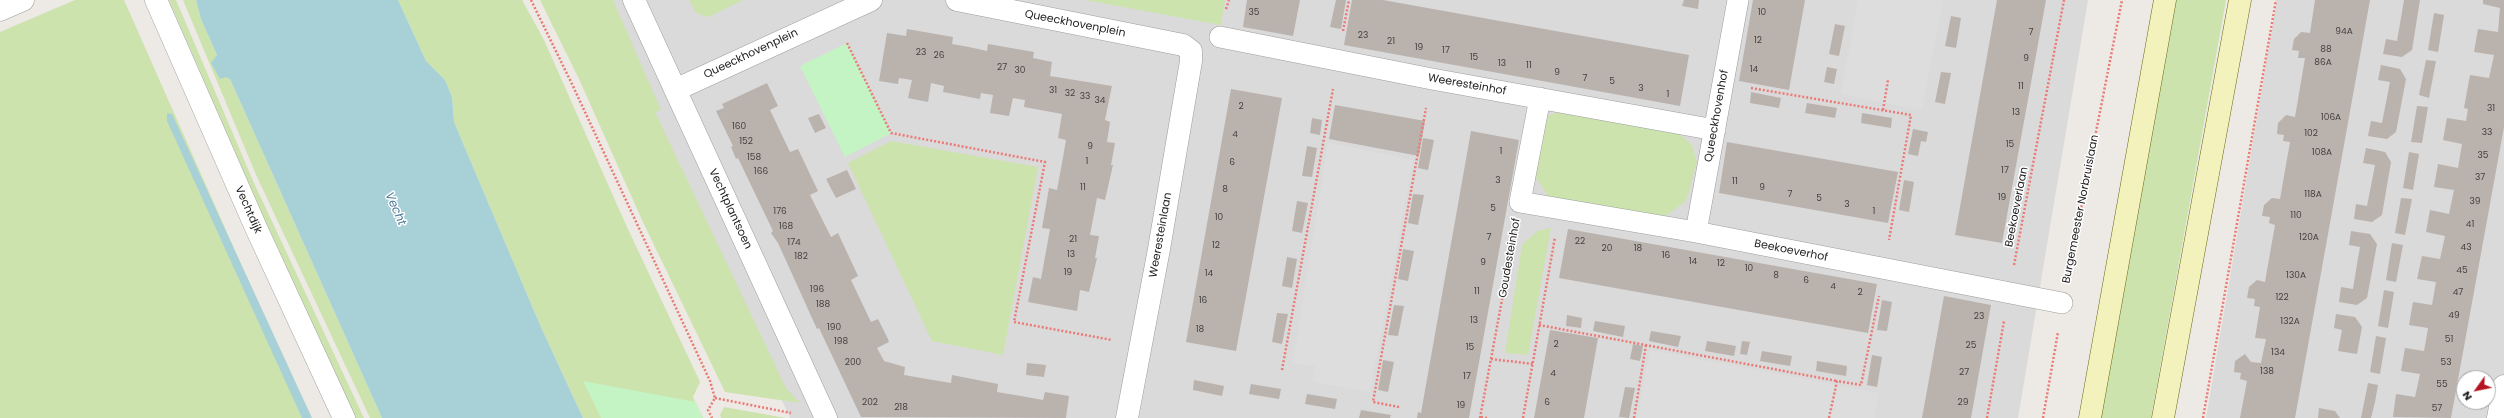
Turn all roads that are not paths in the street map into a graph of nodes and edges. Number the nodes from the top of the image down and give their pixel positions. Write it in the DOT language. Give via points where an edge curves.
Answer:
graph roads {
  1 [pos="23,0"];
  2 [pos="156,0"];
  3 [pos="634,0"];
  4 [pos="871,0"];
  5 [pos="957,0"];
  6 [pos="1738,0"];
  7 [pos="2165,0"];
  8 [pos="2240,0"];
  9 [pos="0,10"];
  10 [pos="1220,37"];
  11 [pos="1191,51"];
  12 [pos="675,90"];
  13 [pos="1540,98"];
  14 [pos="1715,130"];
  15 [pos="1696,232"];
  16 [pos="2062,303"];
  17 [pos="2504,386"];
  18 [pos="344,418"];
  19 [pos="826,418"];
  20 [pos="1127,418"];
  21 [pos="2090,418"];
  22 [pos="2163,418"];
  23 [pos="2498,418"];
  1 -- 9 [label="street"];
  2 -- 18 [label="street, Vechtdijk" via="257,230"];
  3 -- 12 [label="street, Vechtplantsoen"];
  4 -- 12 [label="street, Queeckhovenplein"];
  5 -- 11 [label="street, Queeckhovenplein" via="1184,45"];
  6 -- 14 [label="street, Queeckhovenhof"];
  7 -- 21 [label="main road"];
  8 -- 22 [label="main road"];
  10 -- 13 [label="street, Weeresteinhof"];
  11 -- 20 [label="street, Weeresteinlaan" via="1159,249"];
  12 -- 19 [label="street, Vechtplantsoen"];
  13 -- 14 [label="street, Weeresteinhof"];
  13 -- 15 [label="street, Beekoeverhof" via="1520,202"];
  14 -- 15 [label="street, Queeckhovenhof"];
  15 -- 16 [label="street, Beekoeverhof"];
  17 -- 23 [label="street"];
}
